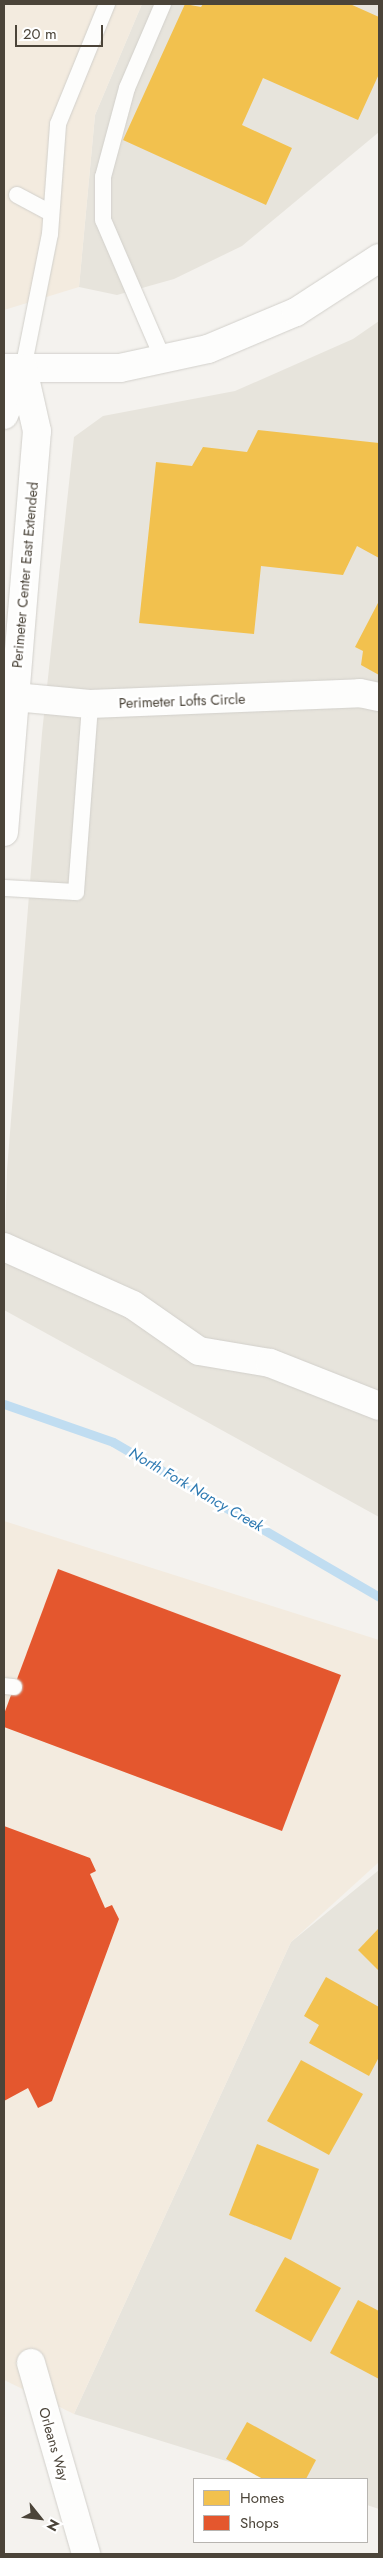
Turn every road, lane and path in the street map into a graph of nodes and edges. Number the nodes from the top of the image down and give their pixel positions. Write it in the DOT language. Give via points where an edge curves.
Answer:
graph roads {
  1 [pos="107,4"];
  2 [pos="163,4"];
  3 [pos="17,195"];
  4 [pos="51,213"];
  5 [pos="379,258"];
  6 [pos="163,360"];
  7 [pos="13,369"];
  8 [pos="4,415"];
  9 [pos="370,695"];
  10 [pos="9,696"];
  11 [pos="90,704"];
  12 [pos="4,832"];
  13 [pos="4,888"];
  14 [pos="4,1247"];
  15 [pos="379,1406"];
  16 [pos="31,2363"];
  17 [pos="86,2554"];
  1 -- 4 [label="lane" via="58,124"];
  2 -- 6 [label="lane" via="128,88 104,177 103,220"];
  3 -- 4 [label="lane"];
  4 -- 7 [label="lane"];
  5 -- 6 [label="street" via="340,288 279,321 208,349"];
  6 -- 7 [label="street" via="103,370"];
  7 -- 8 [label="street"];
  7 -- 10 [label="street, Perimeter Center East Extended" via="37,431"];
  9 -- 11 [label="street, Perimeter Lofts Circle"];
  10 -- 11 [label="street, Perimeter Lofts Circle"];
  10 -- 12 [label="street, Perimeter Center East Extended"];
  11 -- 13 [label="lane" via="76,892"];
  14 -- 15 [label="street" via="133,1306 199,1351 270,1363"];
  16 -- 17 [label="street, Orleans Way"];
}
